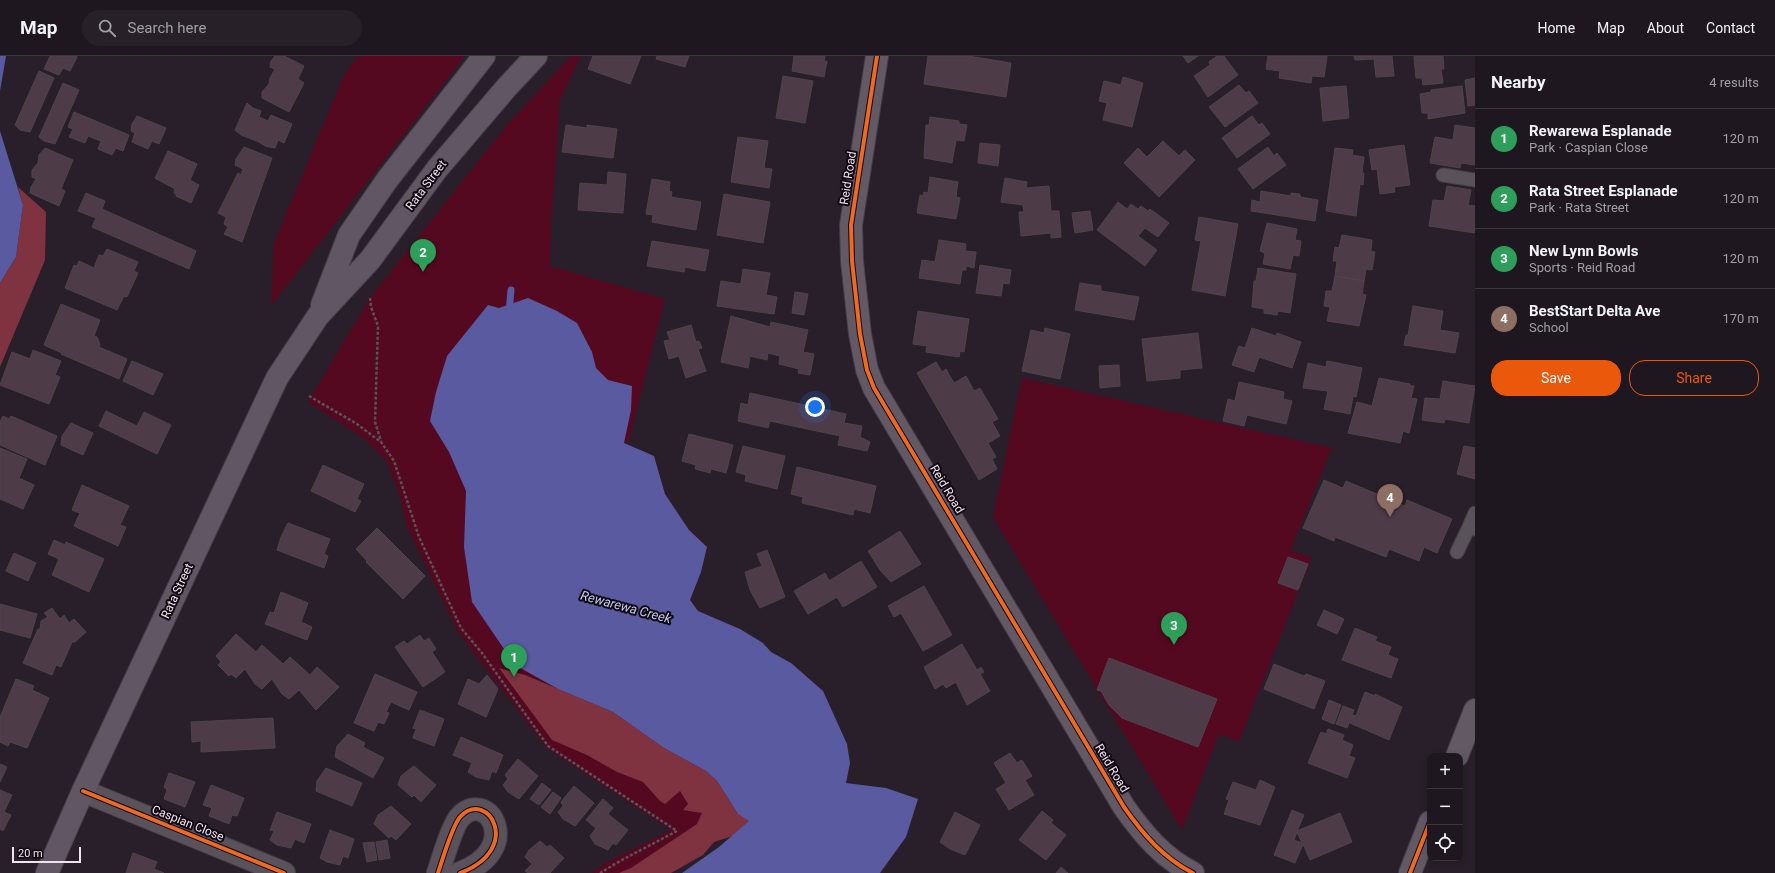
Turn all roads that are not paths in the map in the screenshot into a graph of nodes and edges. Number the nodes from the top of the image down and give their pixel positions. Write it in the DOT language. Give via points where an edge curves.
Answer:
graph roads {
  1 [pos="484,56"];
  2 [pos="536,56"];
  3 [pos="877,56"];
  4 [pos="1444,175"];
  5 [pos="1475,180"];
  6 [pos="318,316"];
  7 [pos="1475,513"];
  8 [pos="1472,528"];
  9 [pos="1457,552"];
  10 [pos="1475,710"];
  11 [pos="1458,753"];
  12 [pos="83,791"];
  13 [pos="1429,825"];
  14 [pos="47,873"];
  15 [pos="284,873"];
  16 [pos="438,873"];
  17 [pos="460,873"];
  18 [pos="1193,873"];
  19 [pos="1410,873"];
  1 -- 6 [label="main road, Rata Street" via="387,180 348,235"];
  2 -- 6 [label="main road, Rata Street" via="437,169 370,260"];
  3 -- 18 [label="street, Reid Road" via="851,225 860,334 867,370 874,388 1124,807 1150,842"];
  4 -- 5 [label="lane"];
  6 -- 12 [label="main road, Rata Street" via="277,378"];
  7 -- 8 [label="lane"];
  8 -- 9 [label="lane"];
  10 -- 11 [label="street"];
  12 -- 14 [label="main road, Rata Street"];
  12 -- 15 [label="street, Caspian Close"];
  13 -- 19 [label="street"];
  16 -- 17 [label="street" via="461,816 470,811 482,812 496,823 495,842 475,867"];
}
